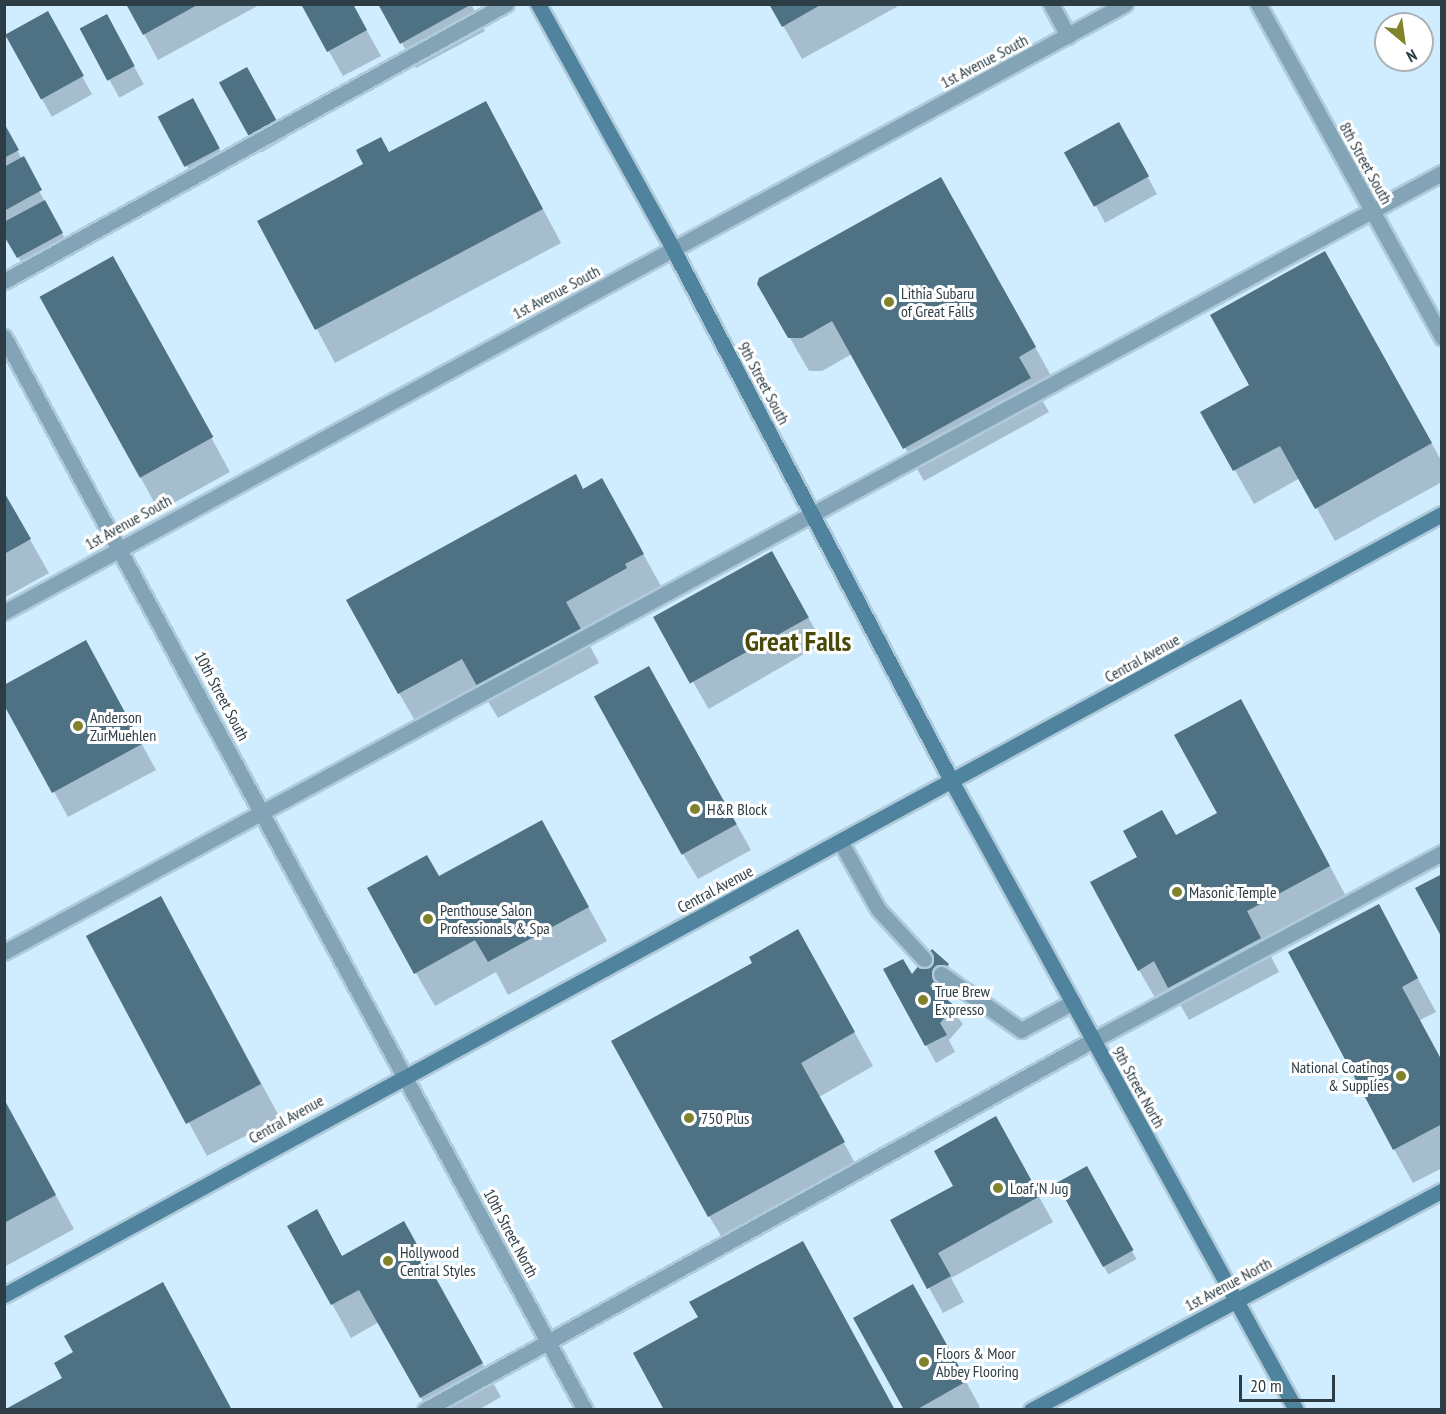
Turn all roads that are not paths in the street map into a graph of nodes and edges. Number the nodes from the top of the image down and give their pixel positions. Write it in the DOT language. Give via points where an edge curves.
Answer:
graph roads {
  1 [pos="506,4"];
  2 [pos="538,4"];
  3 [pos="1051,4"];
  4 [pos="1125,4"];
  5 [pos="1258,4"];
  6 [pos="1068,36"];
  7 [pos="1442,173"];
  8 [pos="1372,211"];
  9 [pos="674,249"];
  10 [pos="4,281"];
  11 [pos="4,338"];
  12 [pos="1442,338"];
  13 [pos="1442,514"];
  14 [pos="814,517"];
  15 [pos="120,546"];
  16 [pos="4,612"];
  17 [pos="952,782"];
  18 [pos="265,813"];
  19 [pos="840,841"];
  20 [pos="1442,853"];
  21 [pos="4,952"];
  22 [pos="924,959"];
  23 [pos="941,974"];
  24 [pos="1073,1002"];
  25 [pos="1093,1040"];
  26 [pos="405,1074"];
  27 [pos="1442,1191"];
  28 [pos="4,1295"];
  29 [pos="1235,1300"];
  30 [pos="549,1341"];
  31 [pos="425,1410"];
  32 [pos="585,1410"];
  33 [pos="1031,1410"];
  34 [pos="1296,1410"];
  1 -- 10 [label="street"];
  2 -- 9 [label="main road, 9th Street South"];
  3 -- 6 [label="street"];
  4 -- 6 [label="street, 1st Avenue South"];
  5 -- 8 [label="street, 8th Street South"];
  6 -- 9 [label="street, 1st Avenue South"];
  7 -- 8 [label="street"];
  8 -- 12 [label="street, 8th Street South"];
  8 -- 14 [label="street"];
  9 -- 14 [label="main road, 9th Street South"];
  9 -- 15 [label="street, 1st Avenue South"];
  11 -- 15 [label="street, 10th Street South"];
  13 -- 17 [label="main road, Central Avenue"];
  14 -- 17 [label="main road, 9th Street South"];
  14 -- 18 [label="street"];
  15 -- 16 [label="street, 1st Avenue South"];
  15 -- 18 [label="street, 10th Street South"];
  17 -- 19 [label="main road, Central Avenue"];
  17 -- 24 [label="main road, 9th Street North"];
  18 -- 21 [label="street"];
  18 -- 26 [label="street, 10th Street South"];
  19 -- 22 [label="street" via="878,909"];
  19 -- 26 [label="main road, Central Avenue"];
  20 -- 25 [label="street"];
  23 -- 24 [label="street" via="1021,1030"];
  24 -- 25 [label="main road, 9th Street North"];
  25 -- 29 [label="main road, 9th Street North"];
  25 -- 30 [label="street"];
  26 -- 28 [label="main road, Central Avenue"];
  26 -- 30 [label="street, 10th Street North"];
  27 -- 29 [label="main road, 1st Avenue North"];
  29 -- 33 [label="main road, 1st Avenue North"];
  29 -- 34 [label="main road, 9th Street North"];
  30 -- 31 [label="street"];
  30 -- 32 [label="street, 10th Street North"];
}
